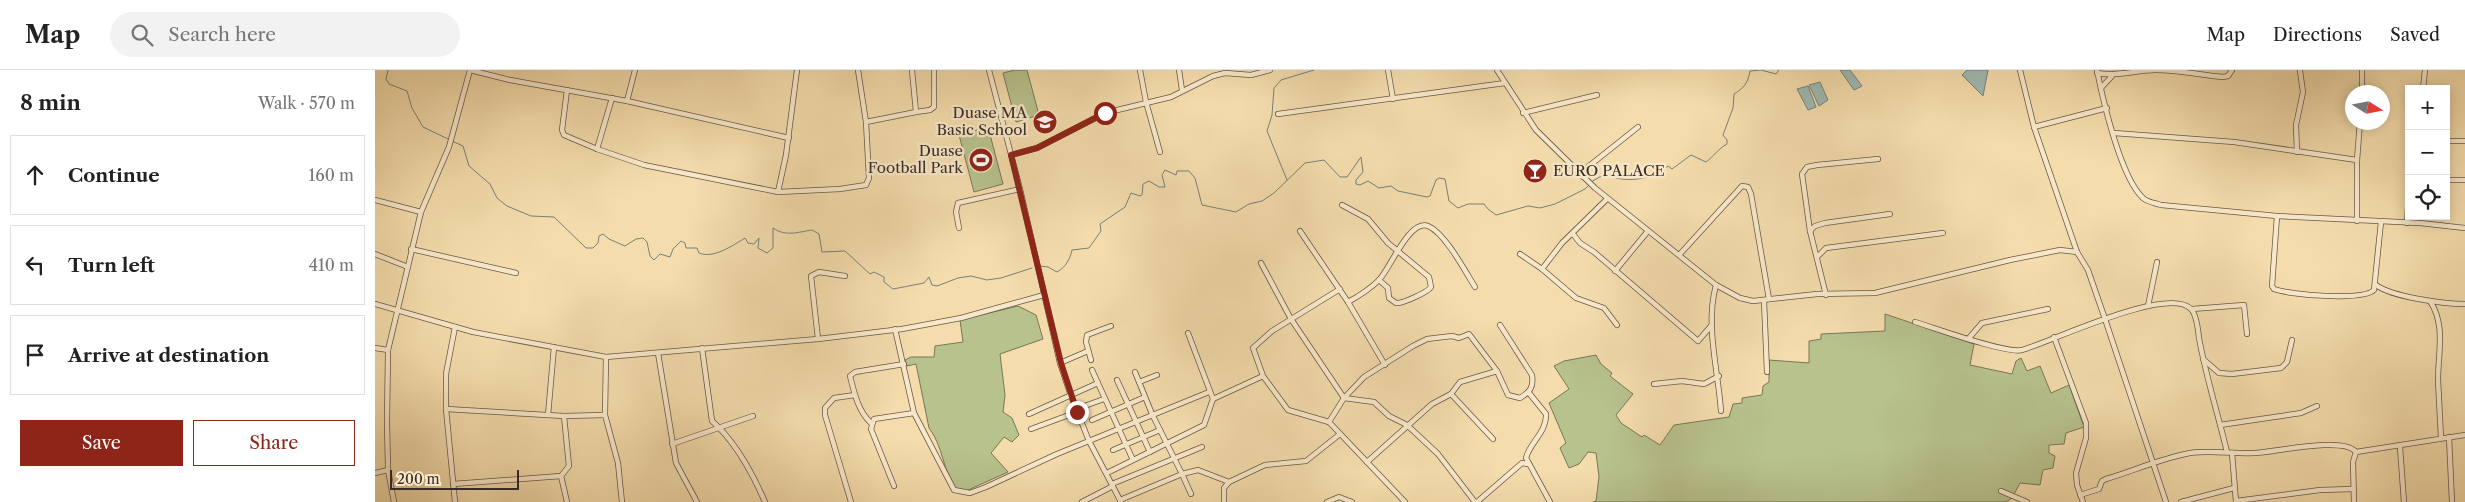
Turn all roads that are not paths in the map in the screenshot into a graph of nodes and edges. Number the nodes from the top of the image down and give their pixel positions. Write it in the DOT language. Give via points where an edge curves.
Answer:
graph roads {
  1 [pos="470,70"];
  2 [pos="635,70"];
  3 [pos="797,70"];
  4 [pos="858,70"];
  5 [pos="912,70"];
  6 [pos="934,70"];
  7 [pos="989,70"];
  8 [pos="1140,70"];
  9 [pos="1179,70"];
  10 [pos="1267,70"];
  11 [pos="1388,70"];
  12 [pos="1497,70"];
  13 [pos="2020,70"];
  14 [pos="2232,70"];
  15 [pos="2362,70"];
  16 [pos="2425,70"];
  17 [pos="2097,71"];
  18 [pos="2300,71"];
  19 [pos="2112,76"];
  20 [pos="1505,83"];
  21 [pos="2362,85"];
  22 [pos="2423,85"];
  23 [pos="2101,88"];
  24 [pos="567,90"];
  25 [pos="1182,90"];
  26 [pos="1597,95"];
  27 [pos="612,98"];
  28 [pos="1393,99"];
  29 [pos="627,101"];
  30 [pos="1146,102"];
  31 [pos="2107,108"];
  32 [pos="916,112"];
  33 [pos="1523,113"];
  34 [pos="1278,114"];
  35 [pos="866,122"];
  36 [pos="1638,127"];
  37 [pos="2034,127"];
  38 [pos="2359,130"];
  39 [pos="2113,133"];
  40 [pos="789,138"];
  41 [pos="2450,141"];
  42 [pos="2465,141"];
  43 [pos="597,149"];
  44 [pos="1161,152"];
  45 [pos="2297,152"];
  46 [pos="1011,155"];
  47 [pos="1878,159"];
  48 [pos="2357,160"];
  49 [pos="1583,177"];
  50 [pos="2450,180"];
  51 [pos="2465,180"];
  52 [pos="1020,189"];
  53 [pos="778,192"];
  54 [pos="1607,199"];
  55 [pos="375,200"];
  56 [pos="1342,204"];
  57 [pos="421,212"];
  58 [pos="1890,214"];
  59 [pos="2277,216"];
  60 [pos="2407,220"];
  61 [pos="2357,221"];
  62 [pos="2381,222"];
  63 [pos="2407,223"];
  64 [pos="959,228"];
  65 [pos="2465,228"];
  66 [pos="1300,231"];
  67 [pos="1648,231"];
  68 [pos="1810,231"];
  69 [pos="1943,233"];
  70 [pos="1573,234"];
  71 [pos="411,249"];
  72 [pos="1397,250"];
  73 [pos="2077,252"];
  74 [pos="375,254"];
  75 [pos="1520,254"];
  76 [pos="1680,254"];
  77 [pos="1818,256"];
  78 [pos="2157,262"];
  79 [pos="1261,263"];
  80 [pos="408,266"];
  81 [pos="1542,269"];
  82 [pos="1615,272"];
  83 [pos="516,273"];
  84 [pos="845,276"];
  85 [pos="1379,280"];
  86 [pos="1716,285"];
  87 [pos="2376,285"];
  88 [pos="1475,286"];
  89 [pos="1340,289"];
  90 [pos="1044,295"];
  91 [pos="1826,295"];
  92 [pos="1766,299"];
  93 [pos="2431,301"];
  94 [pos="1348,302"];
  95 [pos="375,304"];
  96 [pos="2465,304"];
  97 [pos="2148,306"];
  98 [pos="2048,309"];
  99 [pos="2192,309"];
  100 [pos="397,310"];
  101 [pos="1291,319"];
  102 [pos="2105,319"];
  103 [pos="1915,322"];
  104 [pos="1500,325"];
  105 [pos="1617,325"];
  106 [pos="1111,326"];
  107 [pos="1711,326"];
  108 [pos="455,328"];
  109 [pos="895,330"];
  110 [pos="1188,333"];
  111 [pos="2247,334"];
  112 [pos="2053,337"];
  113 [pos="1969,338"];
  114 [pos="819,339"];
  115 [pos="2292,340"];
  116 [pos="554,346"];
  117 [pos="375,348"];
  118 [pos="702,348"];
  119 [pos="388,350"];
  120 [pos="1088,351"];
  121 [pos="658,353"];
  122 [pos="606,357"];
  123 [pos="2203,359"];
  124 [pos="1091,360"];
  125 [pos="1061,363"];
  126 [pos="904,364"];
  127 [pos="1385,365"];
  128 [pos="1092,370"];
  129 [pos="1497,371"];
  130 [pos="1135,372"];
  131 [pos="1767,372"];
  132 [pos="2219,373"];
  133 [pos="1157,374"];
  134 [pos="1263,376"];
  135 [pos="1719,376"];
  136 [pos="1117,380"];
  137 [pos="1139,382"];
  138 [pos="2209,382"];
  139 [pos="1098,383"];
  140 [pos="1654,384"];
  141 [pos="1209,392"];
  142 [pos="1529,393"];
  143 [pos="1451,394"];
  144 [pos="855,395"];
  145 [pos="1071,396"];
  146 [pos="1145,397"];
  147 [pos="1344,398"];
  148 [pos="1104,399"];
  149 [pos="1213,399"];
  150 [pos="1128,404"];
  151 [pos="2317,406"];
  152 [pos="446,409"];
  153 [pos="1076,411"];
  154 [pos="1721,411"];
  155 [pos="1111,412"];
  156 [pos="914,413"];
  157 [pos="1029,414"];
  158 [pos="1152,414"];
  159 [pos="548,415"];
  160 [pos="605,415"];
  161 [pos="564,416"];
  162 [pos="753,416"];
  163 [pos="1092,420"];
  164 [pos="1136,422"];
  165 [pos="1329,422"];
  166 [pos="871,423"];
  167 [pos="1407,425"];
  168 [pos="2220,425"];
  169 [pos="719,428"];
  170 [pos="1031,429"];
  171 [pos="1119,429"];
  172 [pos="1159,430"];
  173 [pos="1340,434"];
  174 [pos="2465,435"];
  175 [pos="1143,437"];
  176 [pos="2449,437"];
  177 [pos="2441,438"];
  178 [pos="1493,439"];
  179 [pos="1089,441"];
  180 [pos="672,444"];
  181 [pos="1126,445"];
  182 [pos="1167,445"];
  183 [pos="2400,447"];
  184 [pos="1202,448"];
  185 [pos="1113,450"];
  186 [pos="1150,452"];
  187 [pos="2356,452"];
  188 [pos="2229,453"];
  189 [pos="1174,459"];
  190 [pos="1133,460"];
  191 [pos="1367,462"];
  192 [pos="1525,464"];
  193 [pos="2153,464"];
  194 [pos="389,470"];
  195 [pos="375,473"];
  196 [pos="1107,474"];
  197 [pos="1182,474"];
  198 [pos="561,476"];
  199 [pos="1229,482"];
  200 [pos="453,484"];
  201 [pos="1113,485"];
  202 [pos="895,486"];
  203 [pos="2234,488"];
  204 [pos="2353,489"];
  205 [pos="2001,491"];
  206 [pos="1191,494"];
  207 [pos="2080,495"];
  208 [pos="1121,501"];
  209 [pos="394,502"];
  210 [pos="455,502"];
  211 [pos="567,502"];
  212 [pos="622,502"];
  213 [pos="697,502"];
  214 [pos="765,502"];
  215 [pos="851,502"];
  216 [pos="1082,502"];
  217 [pos="1224,502"];
  218 [pos="1327,502"];
  219 [pos="1352,502"];
  220 [pos="1405,502"];
  221 [pos="1476,502"];
  222 [pos="1550,502"];
  223 [pos="2027,502"];
  224 [pos="2083,502"];
  225 [pos="2166,502"];
  226 [pos="2181,502"];
  227 [pos="2236,502"];
  228 [pos="2354,502"];
  229 [pos="2404,502"];
  230 [pos="2452,502"];
  1 -- 24 [label="street"];
  1 -- 57 [label="street" via="449,147"];
  2 -- 29 [label="street"];
  3 -- 40 [label="street"];
  4 -- 35 [label="street"];
  5 -- 32 [label="street"];
  6 -- 32 [label="street" via="934,107"];
  7 -- 46 [label="street"];
  8 -- 30 [label="street"];
  9 -- 25 [label="street"];
  10 -- 25 [label="street" via="1251,75 1225,73"];
  11 -- 28 [label="street"];
  12 -- 20 [label="street"];
  13 -- 37 [label="street"];
  14 -- 19 [label="street" via="2223,78 2159,70"];
  15 -- 21 [label="street"];
  16 -- 22 [label="street"];
  17 -- 19 [label="street"];
  17 -- 23 [label="street"];
  18 -- 45 [label="street" via="2303,92 2296,125"];
  19 -- 23 [label="street"];
  20 -- 28 [label="street"];
  20 -- 33 [label="street"];
  23 -- 31 [label="street"];
  24 -- 27 [label="street"];
  24 -- 43 [label="street" via="564,134"];
  25 -- 30 [label="street"];
  26 -- 33 [label="street"];
  27 -- 29 [label="street"];
  27 -- 43 [label="street"];
  28 -- 34 [label="street"];
  29 -- 40 [label="street"];
  30 -- 44 [label="street"];
  30 -- 46 [label="street" via="1105,113 1037,148"];
  31 -- 37 [label="street"];
  31 -- 39 [label="street"];
  32 -- 35 [label="street"];
  33 -- 49 [label="street"];
  35 -- 53 [label="street" via="870,169 866,186"];
  36 -- 49 [label="street" via="1584,170"];
  37 -- 73 [label="street"];
  38 -- 48 [label="street"];
  39 -- 45 [label="street" via="2234,142"];
  39 -- 59 [label="street" via="2127,174 2145,200 2161,205"];
  40 -- 53 [label="street"];
  41 -- 42 [label="street"];
  43 -- 53 [label="street" via="644,165"];
  45 -- 48 [label="street"];
  46 -- 52 [label="street"];
  47 -- 68 [label="street" via="1807,167 1801,181"];
  48 -- 61 [label="street"];
  49 -- 54 [label="street"];
  50 -- 51 [label="street"];
  52 -- 64 [label="street" via="958,203"];
  52 -- 90 [label="street"];
  54 -- 67 [label="street"];
  54 -- 70 [label="street"];
  55 -- 57 [label="street"];
  56 -- 72 [label="street" via="1368,219"];
  57 -- 71 [label="street"];
  58 -- 68 [label="street" via="1825,223"];
  59 -- 61 [label="street"];
  59 -- 87 [label="street" via="2274,289 2354,297 2373,292"];
  60 -- 63 [label="street"];
  61 -- 62 [label="street"];
  62 -- 63 [label="street"];
  62 -- 87 [label="street"];
  63 -- 65 [label="street"];
  66 -- 89 [label="street"];
  67 -- 76 [label="street"];
  67 -- 82 [label="street"];
  68 -- 77 [label="street"];
  69 -- 77 [label="street" via="1826,248"];
  70 -- 81 [label="street"];
  70 -- 82 [label="street"];
  71 -- 80 [label="street"];
  71 -- 83 [label="street"];
  72 -- 85 [label="street"];
  72 -- 85 [label="street" via="1429,277 1431,290 1413,296 1403,304 1396,304 1389,298 1388,288"];
  72 -- 88 [label="street" via="1418,227 1429,226 1441,237"];
  73 -- 91 [label="street" via="2060,250 1875,292"];
  73 -- 102 [label="street" via="2088,270"];
  74 -- 80 [label="street"];
  75 -- 81 [label="street"];
  76 -- 86 [label="street"];
  76 -- 92 [label="street" via="1742,186 1748,187"];
  77 -- 91 [label="street"];
  78 -- 97 [label="street"];
  79 -- 101 [label="street"];
  80 -- 100 [label="street"];
  81 -- 105 [label="street" via="1576,298 1604,308"];
  82 -- 107 [label="street" via="1697,341"];
  84 -- 114 [label="street" via="819,272 811,276"];
  85 -- 94 [label="street"];
  86 -- 92 [label="street" via="1745,300"];
  86 -- 107 [label="street" via="1711,303"];
  87 -- 93 [label="street" via="2384,291"];
  89 -- 94 [label="street"];
  89 -- 101 [label="street"];
  90 -- 109 [label="street" via="961,318"];
  90 -- 125 [label="street"];
  91 -- 92 [label="street"];
  92 -- 131 [label="street"];
  93 -- 96 [label="street"];
  93 -- 177 [label="street" via="2441,326 2438,379"];
  94 -- 127 [label="street"];
  95 -- 100 [label="street"];
  97 -- 99 [label="street" via="2171,303"];
  97 -- 102 [label="street"];
  98 -- 113 [label="street" via="1982,323"];
  99 -- 111 [label="street" via="2244,305"];
  99 -- 123 [label="street"];
  100 -- 108 [label="street"];
  100 -- 119 [label="street"];
  101 -- 134 [label="street" via="1253,346"];
  101 -- 147 [label="street"];
  102 -- 112 [label="street"];
  102 -- 193 [label="street"];
  103 -- 113 [label="street"];
  104 -- 142 [label="street" via="1532,375"];
  106 -- 120 [label="street" via="1087,335"];
  107 -- 135 [label="street"];
  108 -- 116 [label="street"];
  108 -- 152 [label="street" via="446,374"];
  109 -- 114 [label="street"];
  109 -- 126 [label="street"];
  110 -- 141 [label="street"];
  112 -- 113 [label="street" via="2018,351"];
  112 -- 207 [label="street" via="2086,422 2086,438 2076,473"];
  114 -- 118 [label="street"];
  115 -- 132 [label="street" via="2287,362 2281,368"];
  116 -- 122 [label="street"];
  116 -- 159 [label="street"];
  117 -- 119 [label="street"];
  118 -- 121 [label="street"];
  118 -- 169 [label="street" via="711,421"];
  119 -- 194 [label="street"];
  120 -- 124 [label="street"];
  120 -- 125 [label="street"];
  121 -- 122 [label="street"];
  121 -- 180 [label="street"];
  122 -- 160 [label="street"];
  123 -- 132 [label="street"];
  123 -- 138 [label="street"];
  125 -- 145 [label="street"];
  126 -- 144 [label="street" via="852,373"];
  126 -- 156 [label="street"];
  127 -- 129 [label="street" via="1427,340 1459,338 1467,334"];
  127 -- 147 [label="street" via="1364,376"];
  128 -- 139 [label="street"];
  129 -- 142 [label="street" via="1509,395 1520,398"];
  129 -- 143 [label="street" via="1461,382"];
  130 -- 137 [label="street"];
  132 -- 138 [label="street"];
  133 -- 137 [label="street"];
  134 -- 149 [label="street"];
  134 -- 165 [label="street" via="1287,410"];
  135 -- 140 [label="street" via="1704,384 1682,381"];
  135 -- 154 [label="street"];
  136 -- 150 [label="street"];
  137 -- 146 [label="street"];
  138 -- 168 [label="street"];
  139 -- 145 [label="street"];
  139 -- 148 [label="street"];
  141 -- 149 [label="street"];
  141 -- 158 [label="street"];
  142 -- 192 [label="street" via="1546,418 1540,434 1531,444"];
  143 -- 167 [label="street" via="1432,404"];
  143 -- 178 [label="street"];
  144 -- 166 [label="street" via="865,418"];
  144 -- 215 [label="street" via="834,398 825,408"];
  145 -- 153 [label="street"];
  145 -- 157 [label="street"];
  146 -- 150 [label="street"];
  146 -- 158 [label="street"];
  147 -- 165 [label="street"];
  147 -- 167 [label="street" via="1373,402 1389,416"];
  148 -- 153 [label="street"];
  148 -- 155 [label="street"];
  149 -- 182 [label="street" via="1204,426"];
  150 -- 155 [label="street"];
  150 -- 164 [label="street"];
  151 -- 168 [label="street" via="2301,413"];
  152 -- 159 [label="street"];
  152 -- 200 [label="street"];
  153 -- 170 [label="street"];
  153 -- 179 [label="street"];
  155 -- 163 [label="street"];
  155 -- 171 [label="street"];
  156 -- 166 [label="street" via="874,418"];
  156 -- 179 [label="street" via="954,490 962,493 986,487"];
  158 -- 164 [label="street"];
  158 -- 172 [label="street"];
  159 -- 161 [label="street"];
  160 -- 161 [label="street"];
  160 -- 212 [label="street" via="618,463"];
  161 -- 198 [label="street" via="569,466"];
  162 -- 169 [label="street"];
  164 -- 171 [label="street"];
  164 -- 175 [label="street"];
  165 -- 173 [label="street"];
  166 -- 202 [label="street"];
  167 -- 191 [label="street"];
  167 -- 221 [label="street" via="1444,461"];
  168 -- 188 [label="street"];
  169 -- 180 [label="street"];
  169 -- 214 [label="street" via="725,432 753,476"];
  171 -- 179 [label="street"];
  171 -- 181 [label="street"];
  172 -- 175 [label="street"];
  172 -- 182 [label="street"];
  173 -- 191 [label="street"];
  173 -- 199 [label="street" via="1306,461 1265,465"];
  174 -- 176 [label="street"];
  175 -- 181 [label="street"];
  175 -- 186 [label="street"];
  176 -- 177 [label="street"];
  176 -- 230 [label="street"];
  177 -- 183 [label="street"];
  179 -- 196 [label="street"];
  180 -- 213 [label="street" via="679,469"];
  181 -- 185 [label="street"];
  181 -- 190 [label="street"];
  182 -- 186 [label="street"];
  182 -- 189 [label="street"];
  183 -- 187 [label="street"];
  183 -- 229 [label="street"];
  184 -- 189 [label="street"];
  186 -- 190 [label="street"];
  187 -- 188 [label="street" via="2342,445"];
  187 -- 204 [label="street"];
  188 -- 193 [label="street" via="2188,453"];
  188 -- 203 [label="street"];
  189 -- 197 [label="street"];
  189 -- 201 [label="street"];
  190 -- 196 [label="street"];
  191 -- 220 [label="street"];
  192 -- 221 [label="street"];
  192 -- 222 [label="street"];
  193 -- 207 [label="street" via="2106,479 2099,489"];
  193 -- 225 [label="street"];
  194 -- 195 [label="street"];
  194 -- 209 [label="street"];
  196 -- 201 [label="street"];
  197 -- 199 [label="street" via="1198,470"];
  197 -- 206 [label="street"];
  197 -- 208 [label="street"];
  198 -- 200 [label="street"];
  198 -- 211 [label="street"];
  199 -- 217 [label="street" via="1224,488"];
  200 -- 210 [label="street"];
  201 -- 208 [label="street"];
  201 -- 216 [label="street"];
  203 -- 226 [label="street"];
  203 -- 227 [label="street"];
  204 -- 227 [label="street" via="2319,490"];
  204 -- 228 [label="street"];
  205 -- 223 [label="street"];
  207 -- 224 [label="street"];
  218 -- 219 [label="street" via="1339,497"];
}
